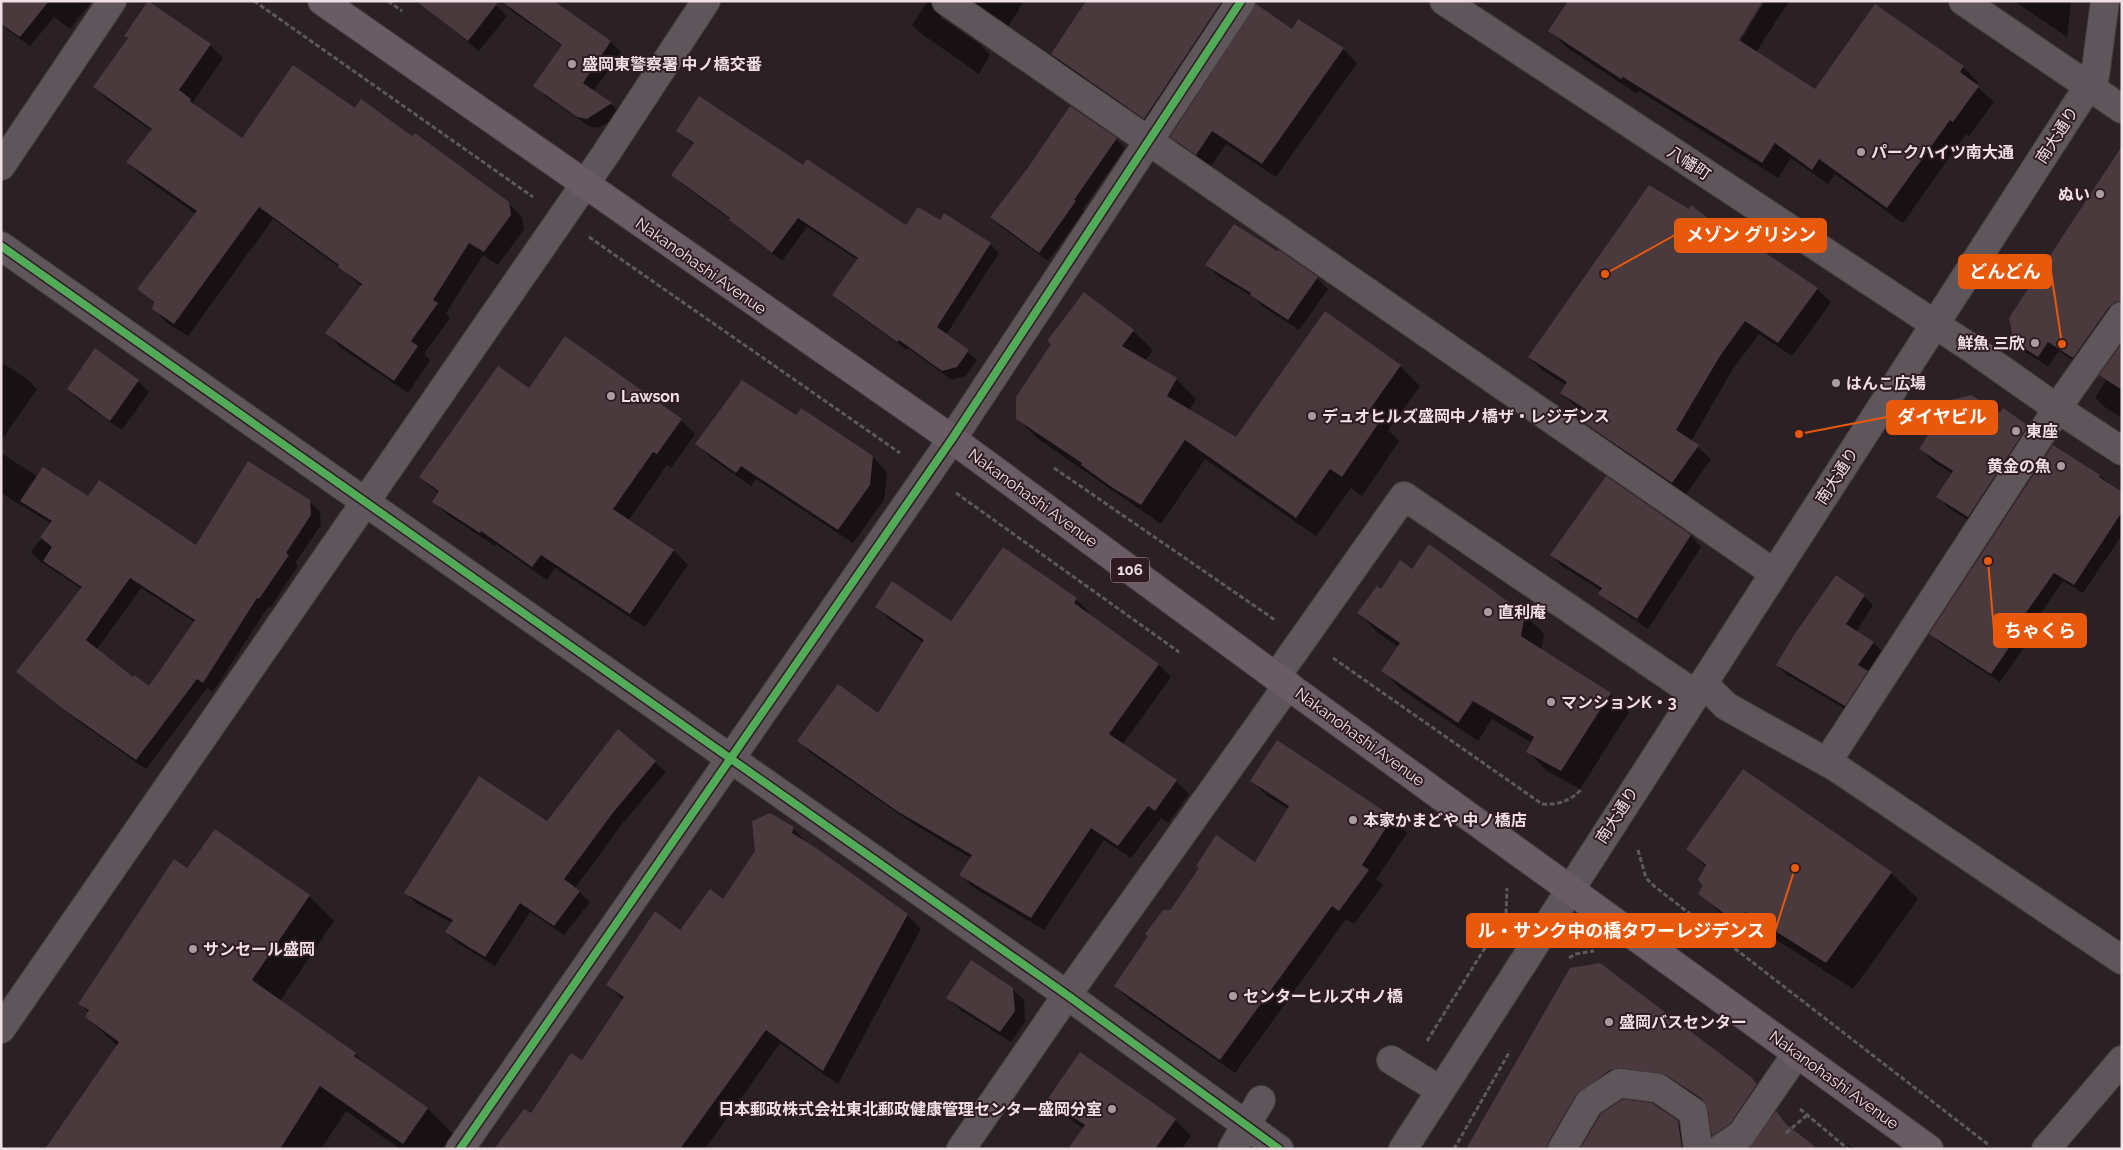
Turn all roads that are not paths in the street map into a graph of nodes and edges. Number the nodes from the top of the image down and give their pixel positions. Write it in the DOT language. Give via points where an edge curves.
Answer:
graph roads {
  1 [pos="112,1"];
  2 [pos="322,1"];
  3 [pos="706,1"];
  4 [pos="946,1"];
  5 [pos="1241,1"];
  6 [pos="1444,1"];
  7 [pos="1963,1"];
  8 [pos="2105,1"];
  9 [pos="2089,86"];
  10 [pos="2122,109"];
  11 [pos="1148,142"];
  12 [pos="1,166"];
  13 [pos="584,185"];
  14 [pos="1,246"];
  15 [pos="2122,316"];
  16 [pos="1935,325"];
  17 [pos="2058,409"];
  18 [pos="952,439"];
  19 [pos="2122,450"];
  20 [pos="365,502"];
  21 [pos="1774,573"];
  22 [pos="1282,681"];
  23 [pos="1699,688"];
  24 [pos="731,758"];
  25 [pos="1827,762"];
  26 [pos="1570,888"];
  27 [pos="2122,960"];
  28 [pos="1067,995"];
  29 [pos="1,1029"];
  30 [pos="1797,1053"];
  31 [pos="1390,1060"];
  32 [pos="2122,1060"];
  33 [pos="1440,1090"];
  34 [pos="1261,1100"];
  35 [pos="1246,1126"];
  36 [pos="460,1149"];
  37 [pos="961,1149"];
  38 [pos="1232,1149"];
  39 [pos="1279,1149"];
  40 [pos="1403,1149"];
  41 [pos="1562,1149"];
  42 [pos="1698,1149"];
  43 [pos="1720,1149"];
  44 [pos="1929,1149"];
  45 [pos="2046,1149"];
  1 -- 12 [label="street"];
  2 -- 13 [label="highway, Nakanohashi Avenue / 106"];
  3 -- 13 [label="street"];
  4 -- 11 [label="street"];
  5 -- 11 [label="street"];
  6 -- 16 [label="street, 八幡町"];
  7 -- 9 [label="street"];
  8 -- 9 [label="street, 南大通り" via="2096,76"];
  9 -- 10 [label="street"];
  9 -- 16 [label="street, 南大通り"];
  11 -- 18 [label="street"];
  11 -- 21 [label="street"];
  13 -- 18 [label="highway, Nakanohashi Avenue / 106"];
  13 -- 20 [label="street"];
  14 -- 20 [label="street"];
  15 -- 17 [label="street"];
  16 -- 17 [label="street, 八幡町"];
  16 -- 21 [label="street, 南大通り"];
  17 -- 19 [label="street, 八幡町"];
  17 -- 25 [label="street"];
  18 -- 22 [label="highway, Nakanohashi Avenue / 106"];
  18 -- 24 [label="street"];
  20 -- 24 [label="street"];
  20 -- 29 [label="street"];
  21 -- 23 [label="street, 南大通り"];
  22 -- 23 [label="street" via="1404,496"];
  22 -- 26 [label="highway, Nakanohashi Avenue / 106"];
  22 -- 28 [label="street"];
  23 -- 25 [label="street"];
  23 -- 26 [label="street, 南大通り"];
  24 -- 28 [label="street"];
  24 -- 36 [label="street"];
  25 -- 27 [label="street"];
  26 -- 30 [label="highway, Nakanohashi Avenue / 106"];
  26 -- 33 [label="street, 南大通り"];
  28 -- 35 [label="street"];
  28 -- 37 [label="street"];
  30 -- 43 [label="street" via="1741,1134"];
  30 -- 44 [label="highway, Nakanohashi Avenue / 106"];
  31 -- 33 [label="street"];
  32 -- 45 [label="street"];
  33 -- 40 [label="street, 南大通り"];
  34 -- 35 [label="street"];
  35 -- 38 [label="street"];
  35 -- 39 [label="street"];
  41 -- 42 [label="street" via="1589,1103 1619,1083 1658,1088 1693,1112"];
}
